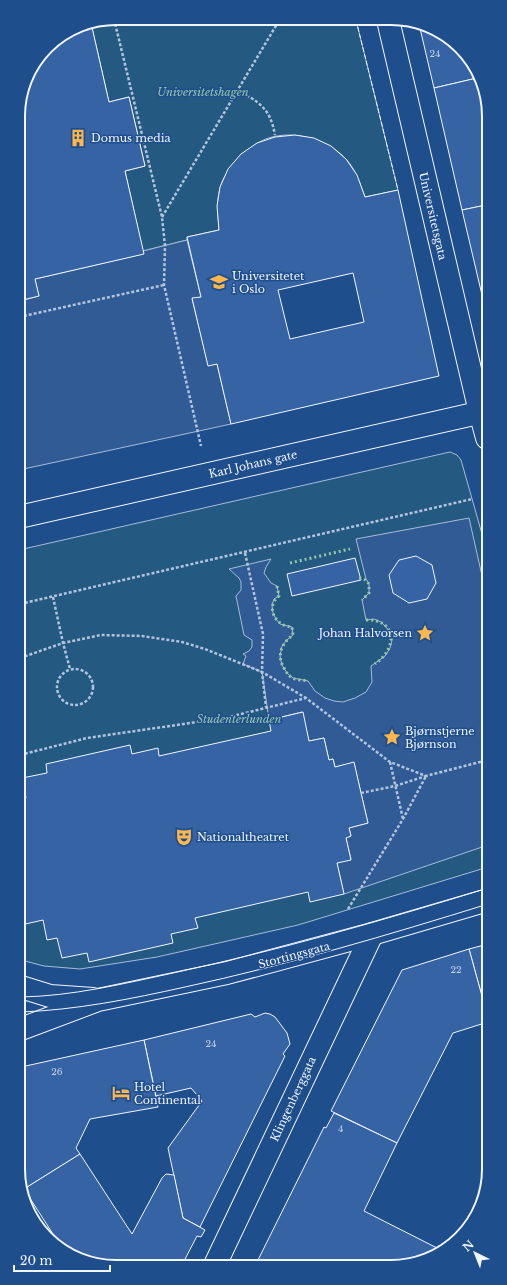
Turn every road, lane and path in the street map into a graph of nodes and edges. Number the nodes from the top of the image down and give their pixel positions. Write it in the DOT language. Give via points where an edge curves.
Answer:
graph roads {
  1 [pos="116,25"];
  2 [pos="276,25"];
  3 [pos="389,25"];
  4 [pos="238,90"];
  5 [pos="275,135"];
  6 [pos="162,217"];
  7 [pos="164,285"];
  8 [pos="25,316"];
  9 [pos="482,407"];
  10 [pos="482,411"];
  11 [pos="201,446"];
  12 [pos="472,499"];
  13 [pos="25,516"];
  14 [pos="245,553"];
  15 [pos="53,597"];
  16 [pos="25,603"];
  17 [pos="63,643"];
  18 [pos="25,656"];
  19 [pos="70,669"];
  20 [pos="262,672"];
  21 [pos="306,698"];
  22 [pos="266,707"];
  23 [pos="25,754"];
  24 [pos="390,762"];
  25 [pos="482,762"];
  26 [pos="426,776"];
  27 [pos="395,786"];
  28 [pos="361,793"];
  29 [pos="403,819"];
  30 [pos="482,902"];
  31 [pos="348,910"];
  32 [pos="372,934"];
  33 [pos="25,988"];
  34 [pos="98,1000"];
  35 [pos="25,1027"];
  36 [pos="216,1260"];
  1 -- 6 [label="path"];
  2 -- 4 [label="path"];
  3 -- 9 [label="street, Universitetsgata"];
  4 -- 5 [label="path" via="268,112"];
  4 -- 6 [label="path"];
  6 -- 7 [label="path" via="165,246"];
  7 -- 8 [label="path"];
  7 -- 11 [label="path"];
  10 -- 13 [label="street, Karl Johans gate"];
  12 -- 14 [label="path"];
  14 -- 15 [label="path"];
  14 -- 20 [label="path" via="263,634"];
  15 -- 16 [label="path"];
  15 -- 17 [label="path"];
  17 -- 18 [label="path"];
  17 -- 19 [label="path"];
  17 -- 20 [label="path" via="101,635 142,636 182,642"];
  19 -- 19 [label="path" via="57,681 61,699 72,705 84,702 91,694 92,682 86,673"];
  20 -- 21 [label="path"];
  20 -- 22 [label="path"];
  21 -- 22 [label="path"];
  21 -- 24 [label="path"];
  22 -- 23 [label="path" via="225,718 87,738"];
  24 -- 26 [label="path"];
  24 -- 27 [label="path"];
  25 -- 26 [label="path"];
  26 -- 27 [label="path"];
  26 -- 29 [label="path"];
  27 -- 28 [label="path"];
  27 -- 29 [label="path"];
  29 -- 31 [label="path"];
  30 -- 32 [label="street, Stortingsgata"];
  32 -- 34 [label="street, Stortingsgata" via="227,973"];
  32 -- 36 [label="street, Klingenberggata"];
  33 -- 34 [label="street, Stortingsgata" via="50,996"];
  34 -- 35 [label="street, Stortingsgata"];
}
